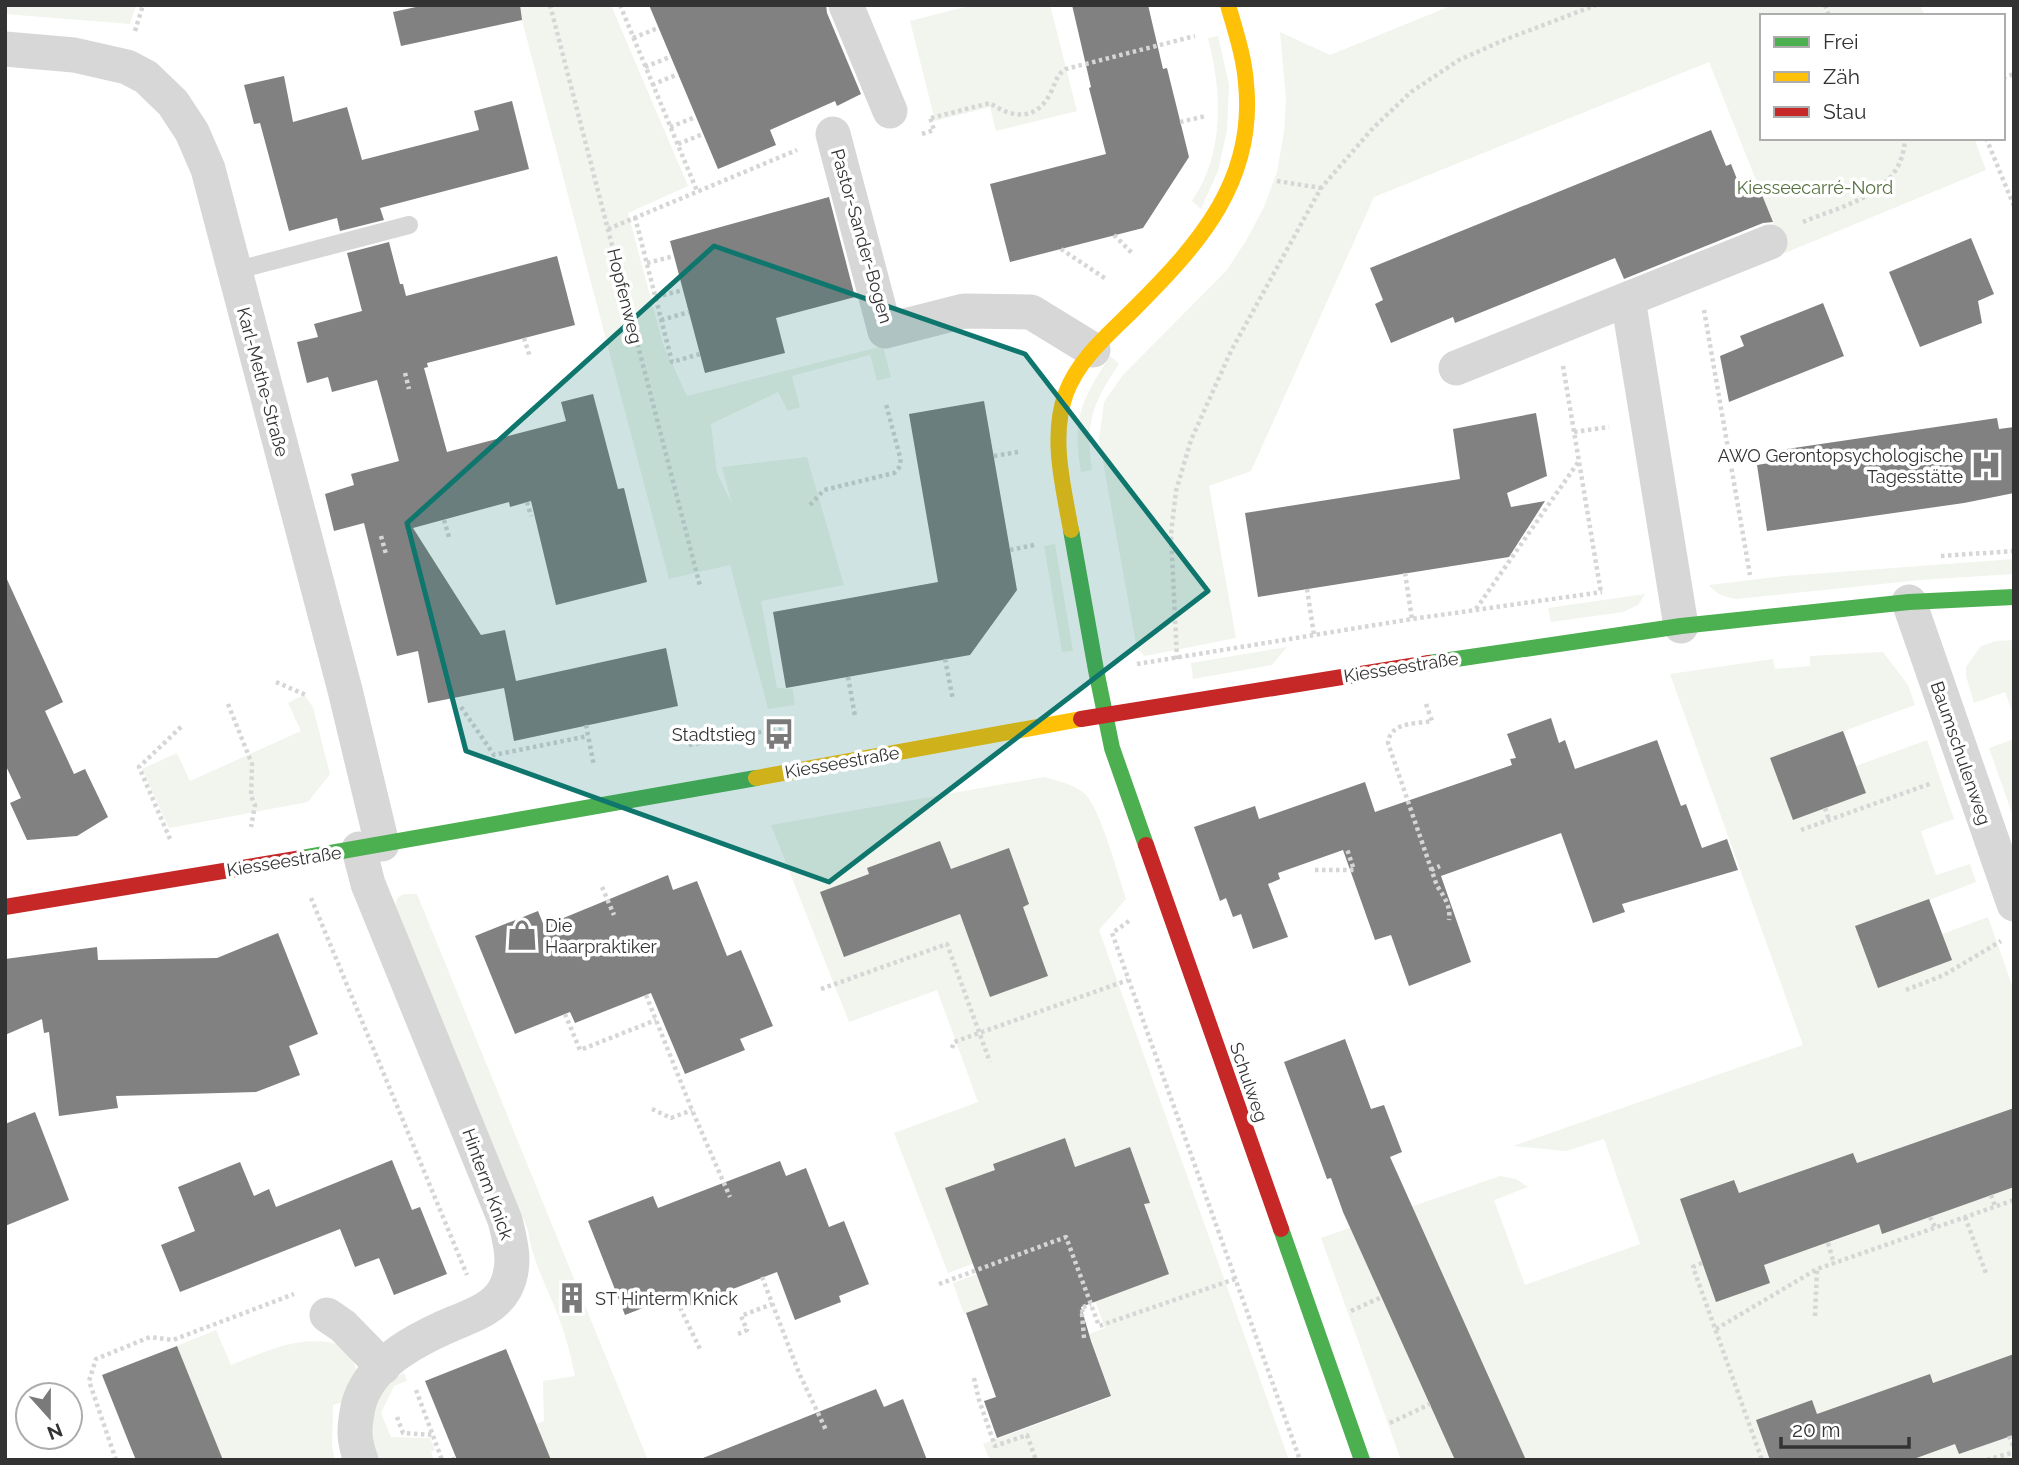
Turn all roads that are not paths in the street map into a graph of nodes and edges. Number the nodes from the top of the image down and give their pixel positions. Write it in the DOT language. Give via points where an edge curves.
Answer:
graph roads {
  1 [pos="846,5"];
  2 [pos="1228,5"];
  3 [pos="5,49"];
  4 [pos="890,111"];
  5 [pos="833,134"];
  6 [pos="409,225"];
  7 [pos="1770,242"];
  8 [pos="234,271"];
  9 [pos="1628,299"];
  10 [pos="1093,350"];
  11 [pos="1455,368"];
  12 [pos="2014,597"];
  13 [pos="1909,602"];
  14 [pos="1681,625"];
  15 [pos="1106,715"];
  16 [pos="370,847"];
  17 [pos="2014,904"];
  18 [pos="5,907"];
  19 [pos="327,1315"];
  20 [pos="392,1359"];
  21 [pos="361,1460"];
  22 [pos="1362,1460"];
  1 -- 4 [label="street"];
  2 -- 10 [label="street" via="1247,91 1244,145 1229,195 1171,273"];
  3 -- 8 [label="street, Karl-Methe-Straße" via="74,54 127,67 173,103 208,169"];
  5 -- 10 [label="street, Pastor-Sander-Bogen" via="886,331 964,311 1031,312"];
  6 -- 8 [label="lane"];
  7 -- 9 [label="street"];
  8 -- 16 [label="street, Karl-Methe-Straße" via="345,690"];
  9 -- 11 [label="street"];
  9 -- 14 [label="street"];
  10 -- 15 [label="street" via="1074,376 1062,406 1058,436"];
  12 -- 13 [label="street, Kiesseestraße"];
  13 -- 14 [label="street, Kiesseestraße"];
  13 -- 17 [label="street, Baumschulenweg"];
  14 -- 15 [label="street, Kiesseestraße"];
  15 -- 16 [label="street, Kiesseestraße"];
  15 -- 22 [label="street, Schulweg" via="1112,748"];
  16 -- 18 [label="street, Kiesseestraße"];
  16 -- 20 [label="street, Hinterm Knick" via="368,884 505,1220 513,1258 499,1296 482,1311 437,1331"];
  19 -- 20 [label="street"];
  20 -- 21 [label="street, Hinterm Knick" via="360,1398 354,1428"];
}
